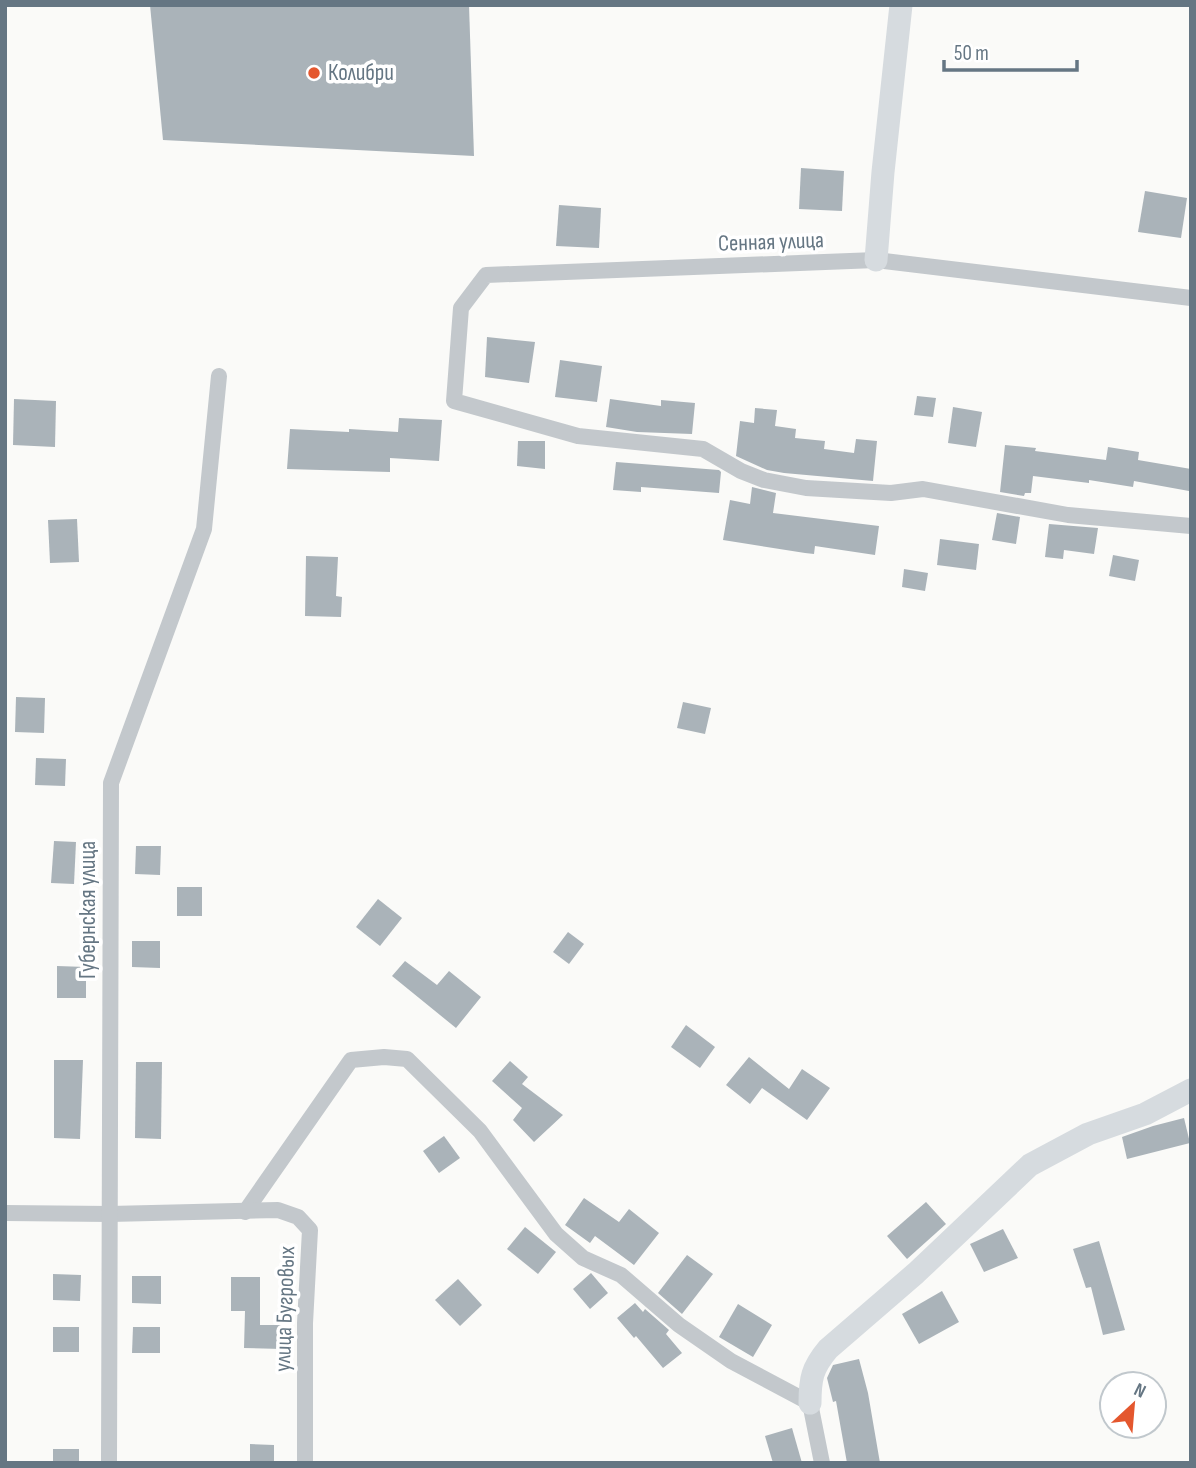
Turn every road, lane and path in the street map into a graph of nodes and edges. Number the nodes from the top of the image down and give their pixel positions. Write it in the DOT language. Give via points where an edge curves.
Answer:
graph roads {
  1 [pos="901,5"];
  2 [pos="876,260"];
  3 [pos="1191,298"];
  4 [pos="219,376"];
  5 [pos="1191,526"];
  6 [pos="1191,1090"];
  7 [pos="245,1212"];
  8 [pos="5,1213"];
  9 [pos="110,1214"];
  10 [pos="810,1403"];
  11 [pos="109,1463"];
  12 [pos="305,1463"];
  13 [pos="822,1463"];
  1 -- 2 [label="street"];
  2 -- 3 [label="street, Сенная улица"];
  2 -- 5 [label="street, Сенная улица" via="486,275 461,308 454,401 579,436 704,449 764,480 806,488 891,493 923,489 1068,516"];
  4 -- 9 [label="street, Губернская улица" via="204,529 111,783"];
  6 -- 10 [label="street" via="1145,1114 1088,1134 1030,1165 828,1349 810,1381"];
  7 -- 9 [label="street"];
  7 -- 10 [label="street" via="351,1060 407,1059 480,1131 556,1234 583,1258 621,1275 679,1325 731,1361"];
  7 -- 12 [label="street, улица Бугровых" via="278,1210 298,1217 310,1230"];
  8 -- 9 [label="street"];
  9 -- 11 [label="street, Губернская улица"];
  10 -- 13 [label="street"];
}
